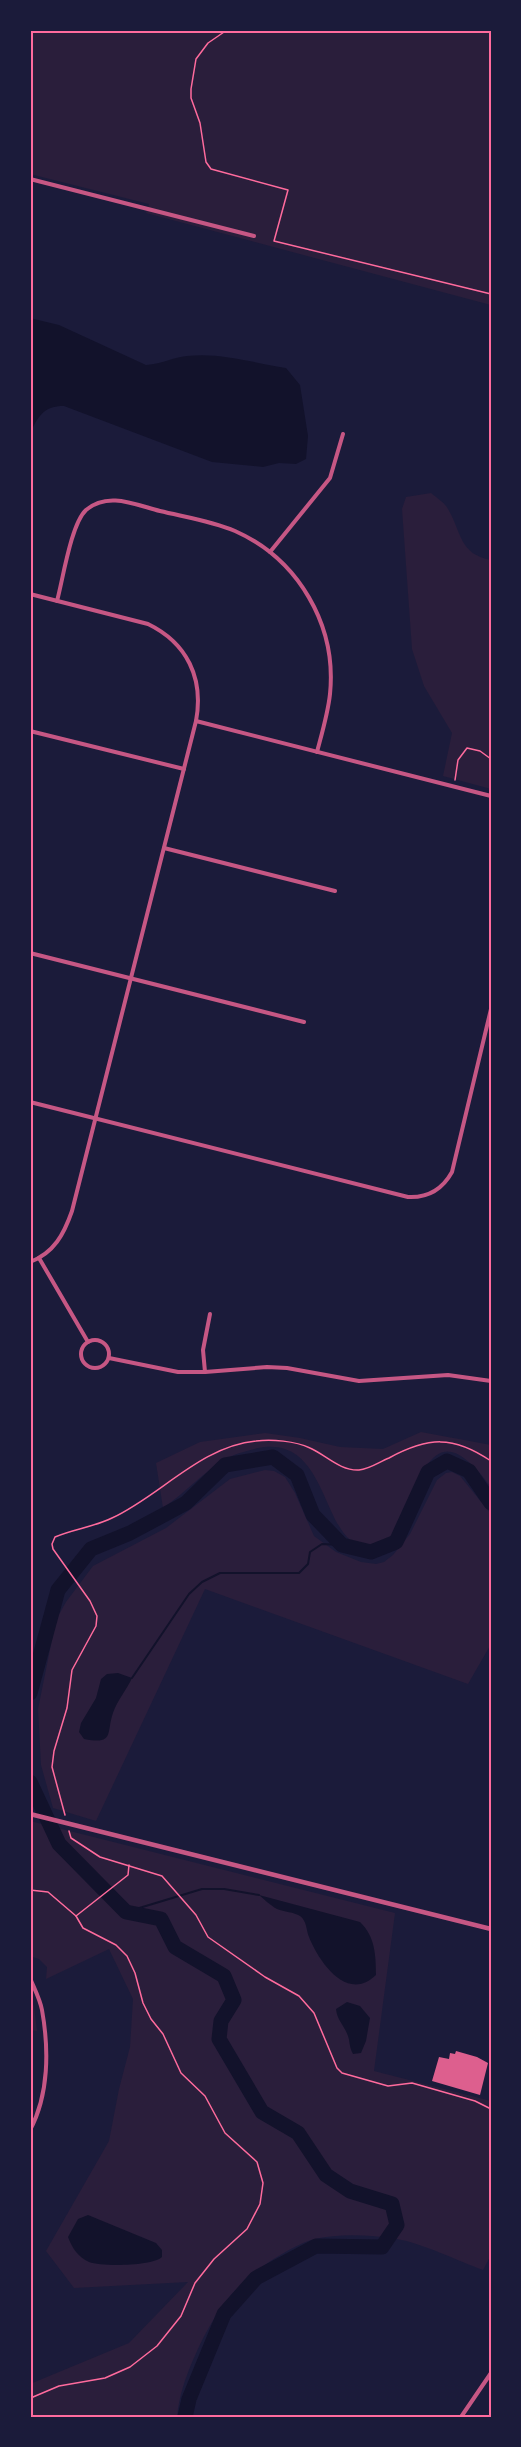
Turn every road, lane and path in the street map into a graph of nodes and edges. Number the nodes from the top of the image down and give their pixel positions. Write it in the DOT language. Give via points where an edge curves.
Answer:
graph roads {
  1 [pos="227,30"];
  2 [pos="30,179"];
  3 [pos="255,236"];
  4 [pos="491,294"];
  5 [pos="343,434"];
  6 [pos="270,552"];
  7 [pos="30,594"];
  8 [pos="57,601"];
  9 [pos="196,721"];
  10 [pos="30,731"];
  11 [pos="317,752"];
  12 [pos="491,759"];
  13 [pos="183,769"];
  14 [pos="453,786"];
  15 [pos="491,796"];
  16 [pos="164,848"];
  17 [pos="335,891"];
  18 [pos="30,953"];
  19 [pos="131,978"];
  20 [pos="491,1009"];
  21 [pos="304,1022"];
  22 [pos="30,1102"];
  23 [pos="96,1118"];
  24 [pos="39,1258"];
  25 [pos="30,1262"];
  26 [pos="210,1314"];
  27 [pos="88,1342"];
  28 [pos="109,1358"];
  29 [pos="205,1372"];
  30 [pos="491,1382"];
  31 [pos="491,1461"];
  32 [pos="30,1814"];
  33 [pos="65,1815"];
  34 [pos="70,1826"];
  35 [pos="129,1865"];
  36 [pos="30,1890"];
  37 [pos="75,1916"];
  38 [pos="491,1929"];
  39 [pos="30,1978"];
  40 [pos="30,2109"];
  41 [pos="491,2109"];
  42 [pos="38,2111"];
  43 [pos="30,2130"];
  44 [pos="491,2373"];
  45 [pos="30,2401"];
  46 [pos="461,2417"];
  1 -- 4 [label="path" via="208,43 196,59 191,98 211,169 288,190 274,241"];
  2 -- 3 [label="street"];
  5 -- 6 [label="street" via="330,478"];
  6 -- 8 [label="street" via="219,525 107,500 92,506 76,525"];
  6 -- 11 [label="street" via="304,588 327,641 330,693"];
  7 -- 8 [label="street"];
  8 -- 9 [label="street" via="148,624 169,636 194,669 199,695"];
  9 -- 11 [label="street"];
  9 -- 13 [label="street"];
  10 -- 13 [label="street"];
  11 -- 14 [label="street"];
  12 -- 14 [label="path" via="467,748 458,760"];
  13 -- 16 [label="street"];
  14 -- 15 [label="street"];
  16 -- 17 [label="street"];
  16 -- 19 [label="street"];
  18 -- 19 [label="street"];
  19 -- 21 [label="street"];
  19 -- 23 [label="street"];
  20 -- 23 [label="street" via="452,1173 443,1186 429,1195 415,1197 340,1180"];
  22 -- 23 [label="street"];
  23 -- 24 [label="street" via="66,1230"];
  24 -- 25 [label="street"];
  24 -- 27 [label="street"];
  26 -- 29 [label="street" via="203,1350"];
  27 -- 28 [label="street" via="99,1341 107,1346"];
  27 -- 28 [label="street" via="82,1348 81,1358 86,1365 96,1368"];
  28 -- 29 [label="street" via="178,1372"];
  29 -- 30 [label="street" via="267,1367 359,1381 448,1376"];
  31 -- 33 [label="path" via="457,1443 437,1440 416,1444 358,1470 340,1466 309,1447 283,1441 255,1441 225,1448 111,1518 55,1537 53,1549 97,1616 96,1626 72,1670 67,1708 54,1751 52,1767"];
  32 -- 34 [label="street"];
  34 -- 35 [label="path" via="71,1838 100,1857"];
  34 -- 38 [label="street"];
  35 -- 37 [label="path" via="128,1875"];
  35 -- 41 [label="path" via="162,1876 196,1915 208,1936 299,1996 314,2013 342,2073 388,2086 412,2083"];
  36 -- 37 [label="path" via="48,1892"];
  37 -- 45 [label="path" via="83,1928 116,1945 127,1956 143,2003 181,2073 205,2096 225,2133 257,2162 263,2183 260,2204 247,2229 195,2283 181,2316 157,2346 130,2367 105,2378 59,2386"];
  39 -- 42 [label="street" via="42,2008 46,2046 44,2093"];
  40 -- 42 [label="street"];
  42 -- 43 [label="street"];
  44 -- 46 [label="street"];
}
